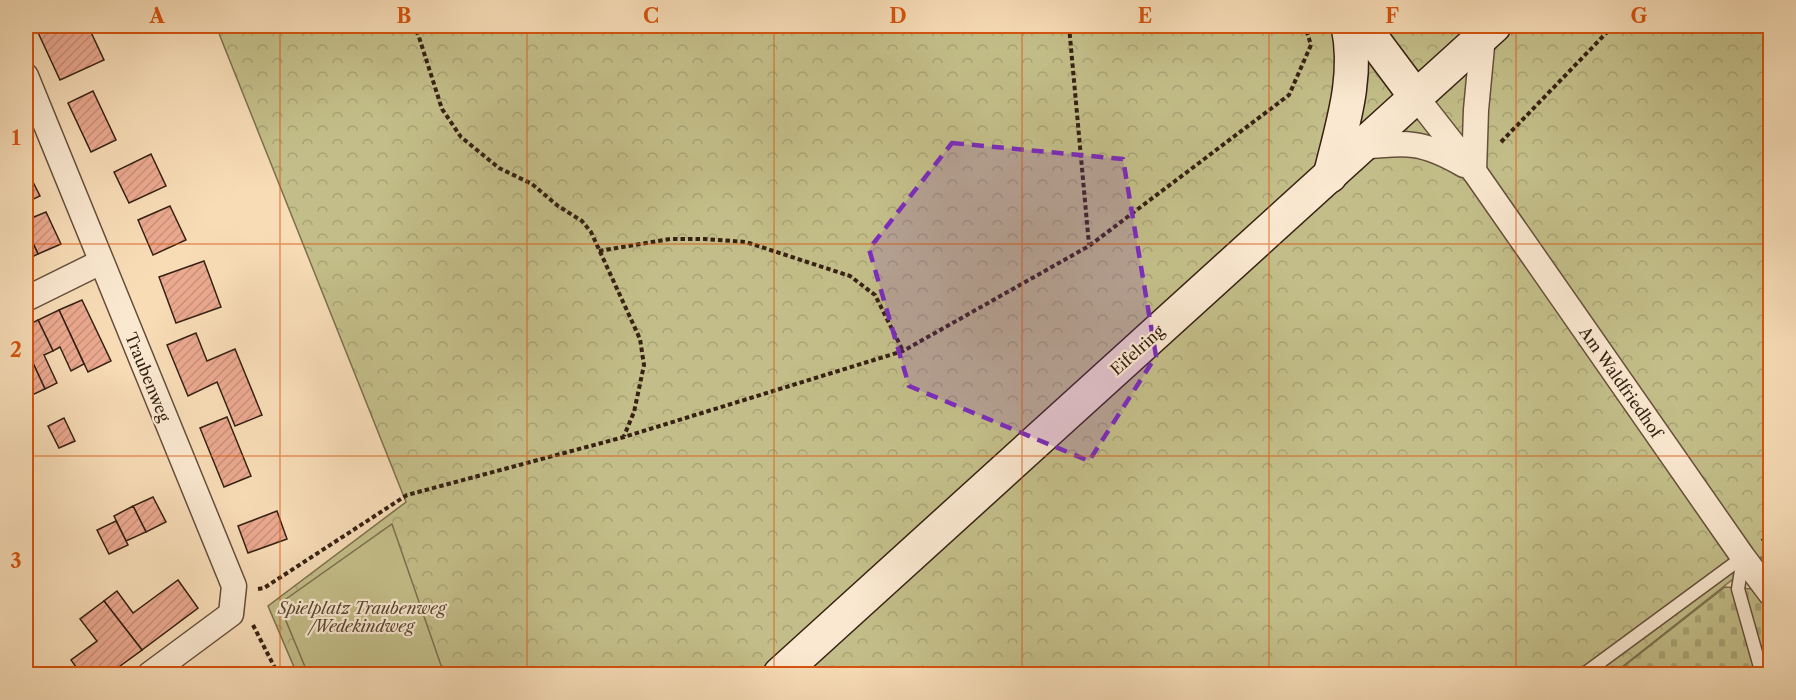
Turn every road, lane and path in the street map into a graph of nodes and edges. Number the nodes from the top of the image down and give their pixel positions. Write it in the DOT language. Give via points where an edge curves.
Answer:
graph roads {
  1 [pos="410,26"];
  2 [pos="1069,26"];
  3 [pos="1305,26"];
  4 [pos="1348,26"];
  5 [pos="1363,26"];
  6 [pos="1612,26"];
  7 [pos="1488,31"];
  8 [pos="26,76"];
  9 [pos="1416,97"];
  10 [pos="1362,147"];
  11 [pos="1474,171"];
  12 [pos="1330,176"];
  13 [pos="1089,246"];
  14 [pos="599,251"];
  15 [pos="101,262"];
  16 [pos="26,299"];
  17 [pos="903,351"];
  18 [pos="624,437"];
  19 [pos="1743,557"];
  20 [pos="1770,592"];
  21 [pos="234,594"];
  22 [pos="150,675"];
  23 [pos="278,675"];
  24 [pos="780,675"];
  25 [pos="1584,675"];
  26 [pos="1762,675"];
  1 -- 14 [label="path" via="418,34 442,108 461,138 499,168 532,184 582,221"];
  2 -- 13 [label="path"];
  3 -- 13 [label="path" via="1311,45 1289,95"];
  4 -- 12 [label="main road" via="1352,81"];
  5 -- 9 [label="main road"];
  6 -- 11 [label="path"];
  7 -- 9 [label="main road, Eifelring"];
  7 -- 11 [label="street" via="1476,110"];
  8 -- 15 [label="street, Traubenweg"];
  9 -- 10 [label="main road, Eifelring"];
  9 -- 11 [label="street, Am Waldfriedhof"];
  10 -- 11 [label="street, Am Waldfriedhof" via="1416,145 1434,149"];
  10 -- 12 [label="main road, Eifelring"];
  11 -- 19 [label="street, Am Waldfriedhof"];
  12 -- 24 [label="main road, Eifelring"];
  13 -- 17 [label="path"];
  14 -- 17 [label="path" via="670,239 746,242 850,276 875,295"];
  14 -- 18 [label="path" via="640,339 644,366"];
  15 -- 16 [label="street"];
  15 -- 21 [label="street, Traubenweg"];
  17 -- 18 [label="path"];
  18 -- 21 [label="path" via="407,495 264,588"];
  19 -- 20 [label="street, Am Waldfriedhof"];
  19 -- 25 [label="lane"];
  19 -- 26 [label="lane" via="1738,589"];
  21 -- 22 [label="street" via="231,614"];
  21 -- 23 [label="path"];
}
